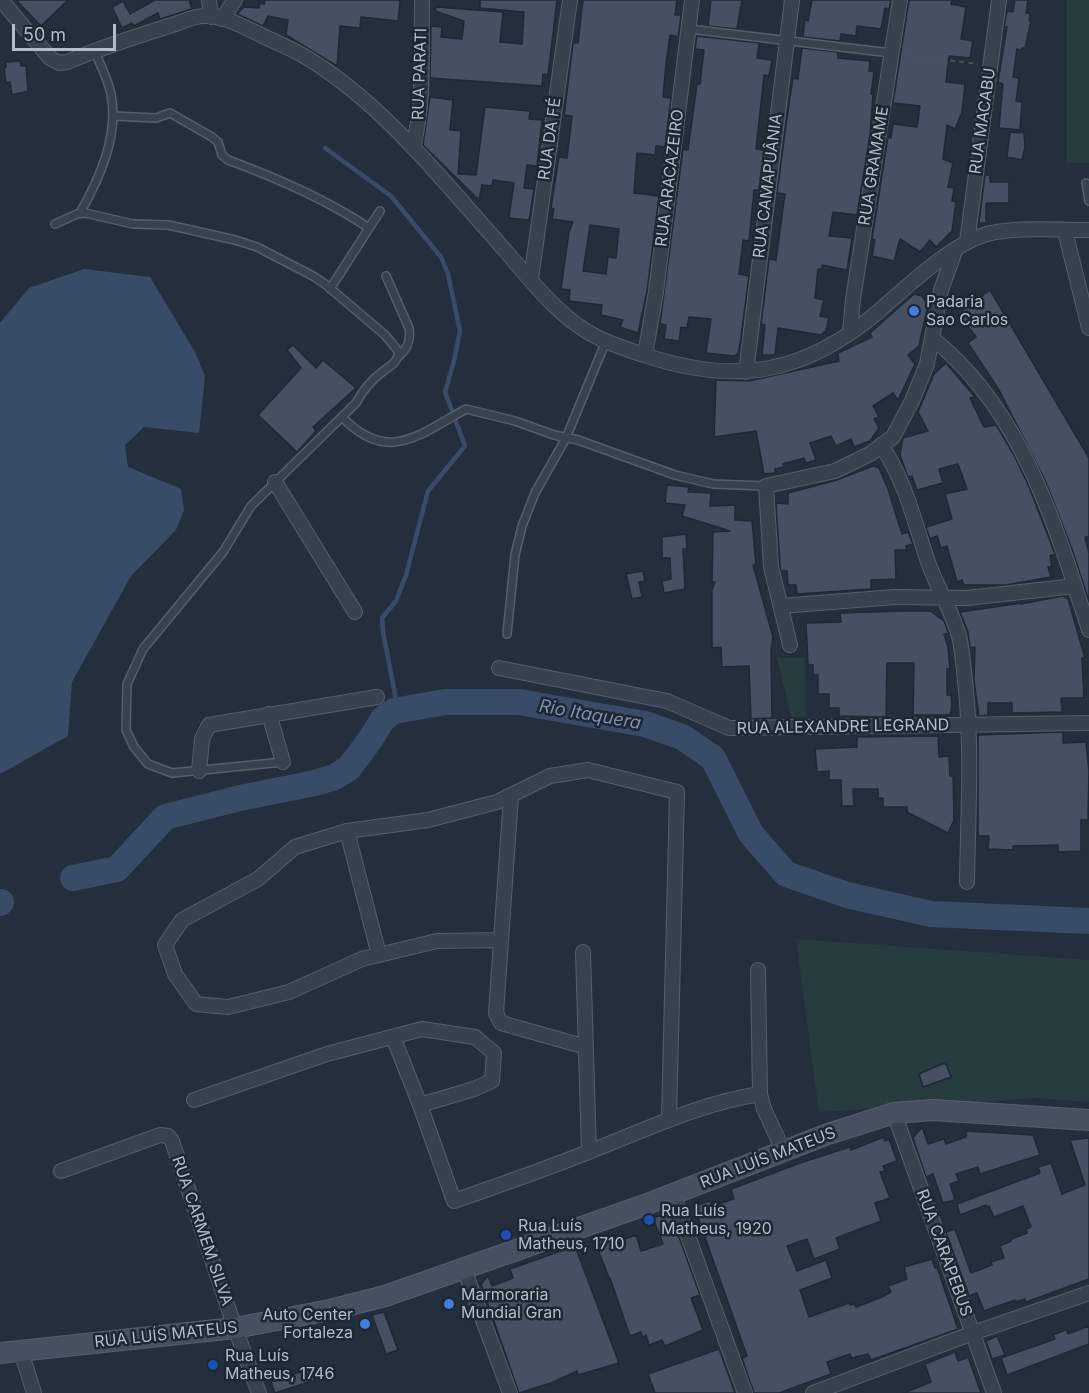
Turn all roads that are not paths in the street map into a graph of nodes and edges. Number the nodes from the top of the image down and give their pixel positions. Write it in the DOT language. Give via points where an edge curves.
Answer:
graph roads {
  1 [pos="2,0"];
  2 [pos="208,0"];
  3 [pos="235,0"];
  4 [pos="422,0"];
  5 [pos="570,0"];
  6 [pos="692,0"];
  7 [pos="792,0"];
  8 [pos="900,0"];
  9 [pos="999,0"];
  10 [pos="216,18"];
  11 [pos="688,29"];
  12 [pos="786,39"];
  13 [pos="94,50"];
  14 [pos="891,53"];
  15 [pos="113,116"];
  16 [pos="413,148"];
  17 [pos="1086,183"];
  18 [pos="1089,201"];
  19 [pos="380,211"];
  20 [pos="80,213"];
  21 [pos="55,224"];
  22 [pos="369,228"];
  23 [pos="1089,230"];
  24 [pos="1065,231"];
  25 [pos="967,242"];
  26 [pos="955,251"];
  27 [pos="386,276"];
  28 [pos="531,279"];
  29 [pos="330,289"];
  30 [pos="1089,328"];
  31 [pos="850,332"];
  32 [pos="933,339"];
  33 [pos="606,341"];
  34 [pos="645,355"];
  35 [pos="399,356"];
  36 [pos="746,372"];
  37 [pos="342,417"];
  38 [pos="566,438"];
  39 [pos="881,445"];
  40 [pos="275,482"];
  41 [pos="766,486"];
  42 [pos="1075,586"];
  43 [pos="945,599"];
  44 [pos="781,606"];
  45 [pos="355,612"];
  46 [pos="1089,630"];
  47 [pos="507,634"];
  48 [pos="790,645"];
  49 [pos="499,668"];
  50 [pos="378,697"];
  51 [pos="269,714"];
  52 [pos="1089,723"];
  53 [pos="969,725"];
  54 [pos="283,762"];
  55 [pos="199,771"];
  56 [pos="511,796"];
  57 [pos="347,831"];
  58 [pos="967,882"];
  59 [pos="501,940"];
  60 [pos="583,952"];
  61 [pos="379,955"];
  62 [pos="758,970"];
  63 [pos="393,1036"];
  64 [pos="586,1047"];
  65 [pos="760,1094"];
  66 [pos="194,1100"];
  67 [pos="420,1105"];
  68 [pos="894,1113"];
  69 [pos="669,1119"];
  70 [pos="1089,1120"];
  71 [pos="589,1152"];
  72 [pos="784,1152"];
  73 [pos="61,1171"];
  74 [pos="673,1195"];
  75 [pos="464,1269"];
  76 [pos="1089,1293"];
  77 [pos="235,1328"];
  78 [pos="973,1333"];
  79 [pos="21,1351"];
  80 [pos="0,1353"];
  81 [pos="34,1393"];
  82 [pos="259,1393"];
  83 [pos="510,1393"];
  84 [pos="745,1393"];
  85 [pos="813,1393"];
  86 [pos="994,1393"];
  1 -- 13 [label="street" via="54,61 67,62"];
  2 -- 10 [label="street"];
  3 -- 10 [label="street"];
  4 -- 16 [label="street, RUA PARATI" via="418,129"];
  5 -- 28 [label="street, RUA DA FÉ"];
  6 -- 11 [label="street, RUA ARACAZEIRO"];
  7 -- 12 [label="street, RUA CAMAPUÂNIA"];
  8 -- 14 [label="street, RUA GRAMAME"];
  9 -- 25 [label="street, RUA MACABU"];
  10 -- 13 [label="street" via="204,16"];
  10 -- 16 [label="street" via="304,57 367,103"];
  11 -- 12 [label="lane"];
  11 -- 34 [label="street, RUA ARACAZEIRO"];
  12 -- 14 [label="lane"];
  12 -- 36 [label="street, RUA CAMAPUÂNIA"];
  13 -- 15 [label="lane" via="111,93"];
  14 -- 31 [label="street, RUA GRAMAME"];
  15 -- 20 [label="lane" via="100,175"];
  15 -- 22 [label="lane" via="156,118 170,113 212,136 228,160 309,194"];
  16 -- 28 [label="street"];
  17 -- 18 [label="lane"];
  19 -- 22 [label="lane"];
  20 -- 21 [label="lane"];
  20 -- 29 [label="lane" via="133,225 168,225 235,240 270,253"];
  22 -- 29 [label="lane"];
  23 -- 24 [label="street"];
  24 -- 25 [label="street" via="1005,231"];
  24 -- 30 [label="street"];
  25 -- 26 [label="street"];
  26 -- 31 [label="street"];
  26 -- 32 [label="street" via="941,290"];
  27 -- 35 [label="lane" via="409,328 407,347"];
  28 -- 33 [label="street" via="578,326"];
  29 -- 35 [label="lane" via="385,335"];
  31 -- 36 [label="street" via="805,359"];
  32 -- 39 [label="street" via="912,401 892,437"];
  32 -- 42 [label="street" via="976,380 1020,448 1056,527"];
  33 -- 34 [label="street"];
  33 -- 38 [label="lane"];
  34 -- 36 [label="street" via="698,369"];
  35 -- 37 [label="lane"];
  37 -- 38 [label="lane" via="363,434 396,442 414,438 466,410"];
  37 -- 40 [label="lane"];
  38 -- 41 [label="lane" via="675,475 713,484"];
  38 -- 47 [label="lane" via="535,493 522,526"];
  39 -- 41 [label="street" via="835,471"];
  39 -- 43 [label="street" via="902,482 932,575"];
  40 -- 45 [label="street"];
  40 -- 55 [label="lane" via="251,506 223,552 143,649 126,684 126,730 148,764 172,773"];
  41 -- 44 [label="street" via="771,567"];
  42 -- 43 [label="street"];
  42 -- 46 [label="street"];
  43 -- 44 [label="street" via="896,597"];
  43 -- 53 [label="street" via="960,642"];
  44 -- 48 [label="street"];
  49 -- 53 [label="street, RUA ALEXANDRE LEGRAND" via="667,700 729,728"];
  50 -- 51 [label="street"];
  51 -- 54 [label="street"];
  51 -- 55 [label="street" via="209,725 202,738"];
  52 -- 53 [label="street, RUA ALEXANDRE LEGRAND"];
  53 -- 58 [label="street"];
  54 -- 55 [label="lane"];
  56 -- 57 [label="street" via="428,820"];
  56 -- 59 [label="street"];
  56 -- 69 [label="street" via="550,776 588,770 677,792"];
  57 -- 61 [label="street"];
  57 -- 61 [label="street" via="295,847 258,879 182,920 165,945 175,974 196,1004 228,1007 289,992"];
  59 -- 61 [label="street" via="437,941"];
  59 -- 64 [label="street" via="496,1013 501,1023"];
  60 -- 64 [label="street"];
  62 -- 65 [label="street"];
  63 -- 66 [label="street" via="327,1054"];
  63 -- 67 [label="street"];
  63 -- 67 [label="street" via="422,1029 475,1037 494,1053 492,1081"];
  64 -- 71 [label="street"];
  65 -- 69 [label="street"];
  65 -- 72 [label="street"];
  67 -- 71 [label="street" via="454,1201"];
  68 -- 70 [label="main road, RUA LUÍS MATEUS" via="933,1110"];
  68 -- 72 [label="main road, RUA LUÍS MATEUS"];
  68 -- 78 [label="street, RUA CARAPEBUS"];
  69 -- 71 [label="street"];
  72 -- 74 [label="main road, RUA LUÍS MATEUS"];
  73 -- 77 [label="street, RUA CARMEM SILVA" via="160,1135 168,1136"];
  74 -- 75 [label="main road, RUA LUÍS MATEUS"];
  74 -- 84 [label="street"];
  75 -- 77 [label="main road, RUA LUÍS MATEUS" via="385,1296"];
  75 -- 83 [label="street"];
  76 -- 78 [label="street"];
  77 -- 79 [label="main road, RUA LUÍS MATEUS"];
  77 -- 82 [label="street, RUA CARMEM SILVA"];
  78 -- 85 [label="street"];
  78 -- 86 [label="street, RUA CARAPEBUS"];
  79 -- 80 [label="main road, RUA LUÍS MATEUS"];
  79 -- 81 [label="street"];
}
